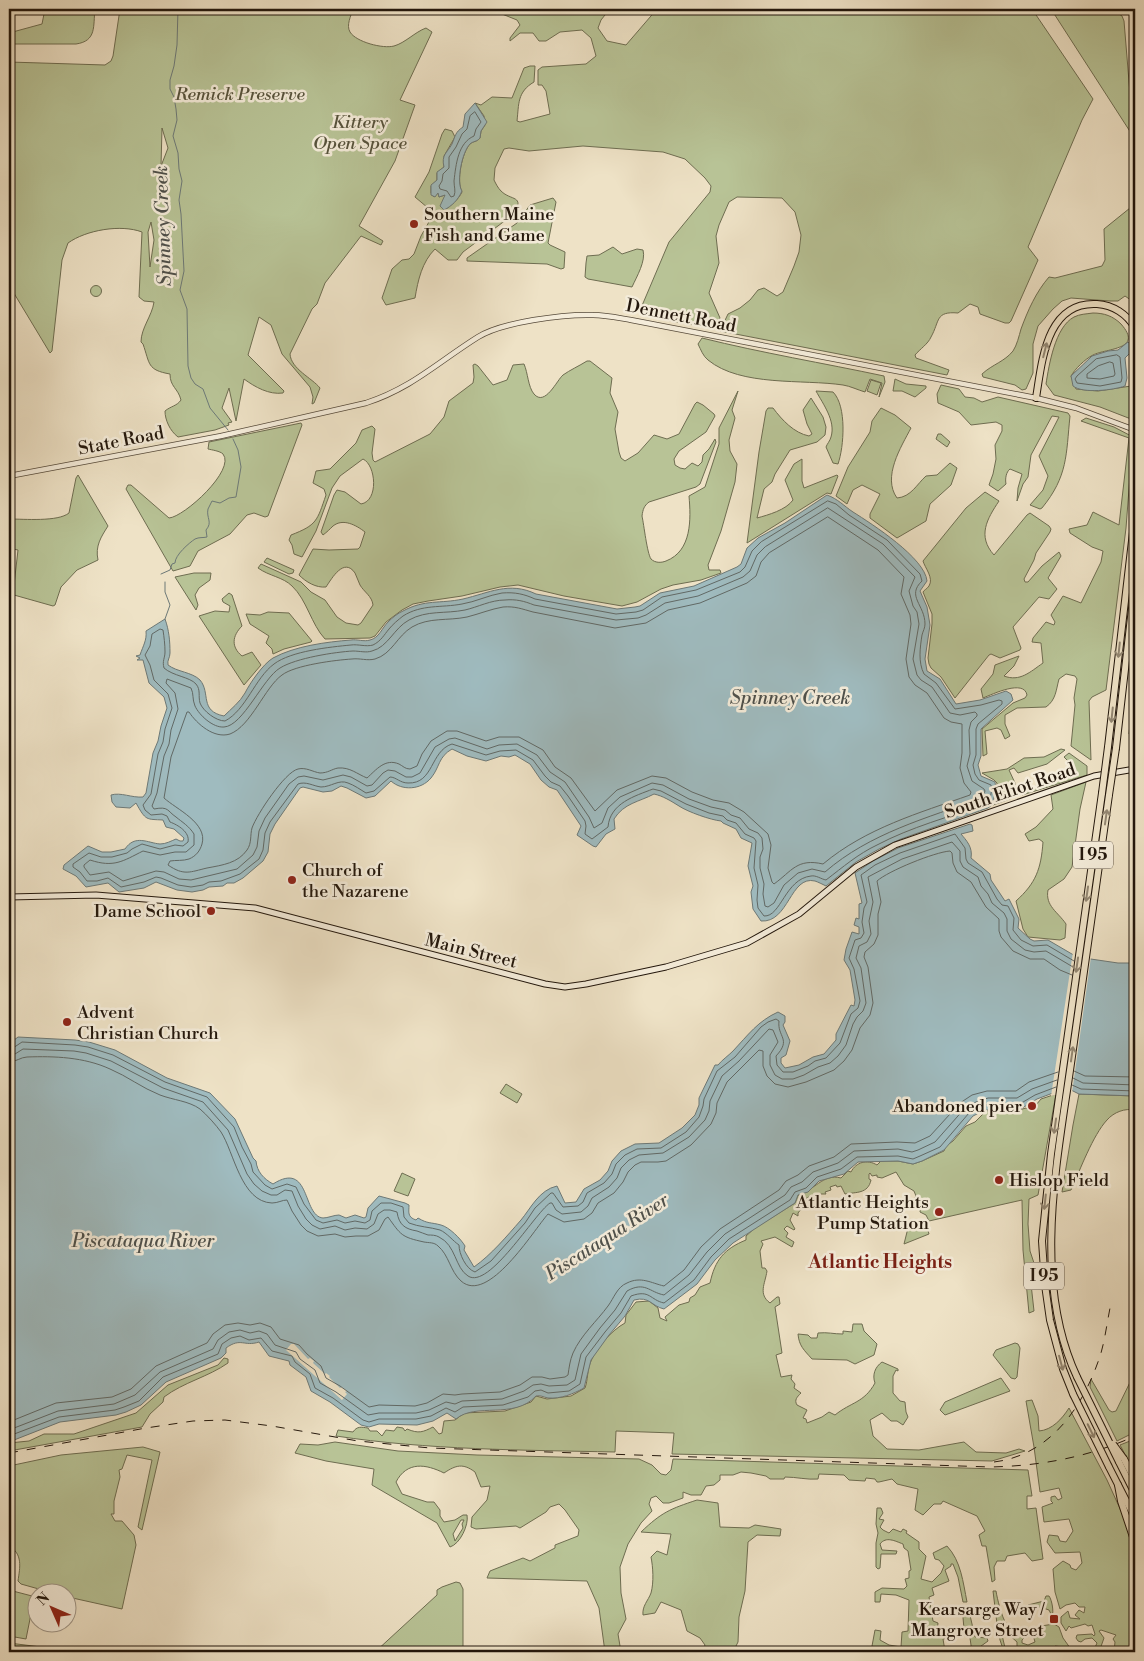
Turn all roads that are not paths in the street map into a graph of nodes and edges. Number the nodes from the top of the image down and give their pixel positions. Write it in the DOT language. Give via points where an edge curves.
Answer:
graph roads {
  1 [pos="1135,328"];
  2 [pos="1036,398"];
  3 [pos="1135,430"];
  4 [pos="237,432"];
  5 [pos="9,476"];
  6 [pos="1135,515"];
  7 [pos="1135,582"];
  8 [pos="1135,769"];
  9 [pos="895,845"];
  10 [pos="9,897"];
  11 [pos="1121,1461"];
  12 [pos="1135,1480"];
  13 [pos="1118,1485"];
  14 [pos="1135,1494"];
  15 [pos="1135,1518"];
  16 [pos="1135,1543"];
  2 -- 1 [label="highway, one-way" via="1049,336 1065,314 1084,305 1102,304 1123,314"];
  2 -- 3 [label="street, Dennett Road" via="1084,410"];
  2 -- 4 [label="street, Dennett Road" via="631,320 577,315 512,325 485,333 410,385 380,398"];
  4 -- 5 [label="street, State Road"];
  6 -- 13 [label="highway, I 95, one-way, bridge" via="1107,756 1051,1154 1042,1241 1050,1320 1062,1369"];
  11 -- 7 [label="highway, I 95, one-way, bridge" via="1072,1366 1061,1331 1053,1283 1051,1231"];
  8 -- 9 [label="main road, South Eliot Road" via="1094,776"];
  9 -- 10 [label="main road, Main Street" via="856,867 803,911 753,940 666,967 570,986 545,984 255,908 96,894"];
  11 -- 12 [label="highway"];
  11 -- 14 [label="highway"];
  13 -- 15 [label="highway, I 95"];
  13 -- 16 [label="highway" via="1120,1501"];
}
